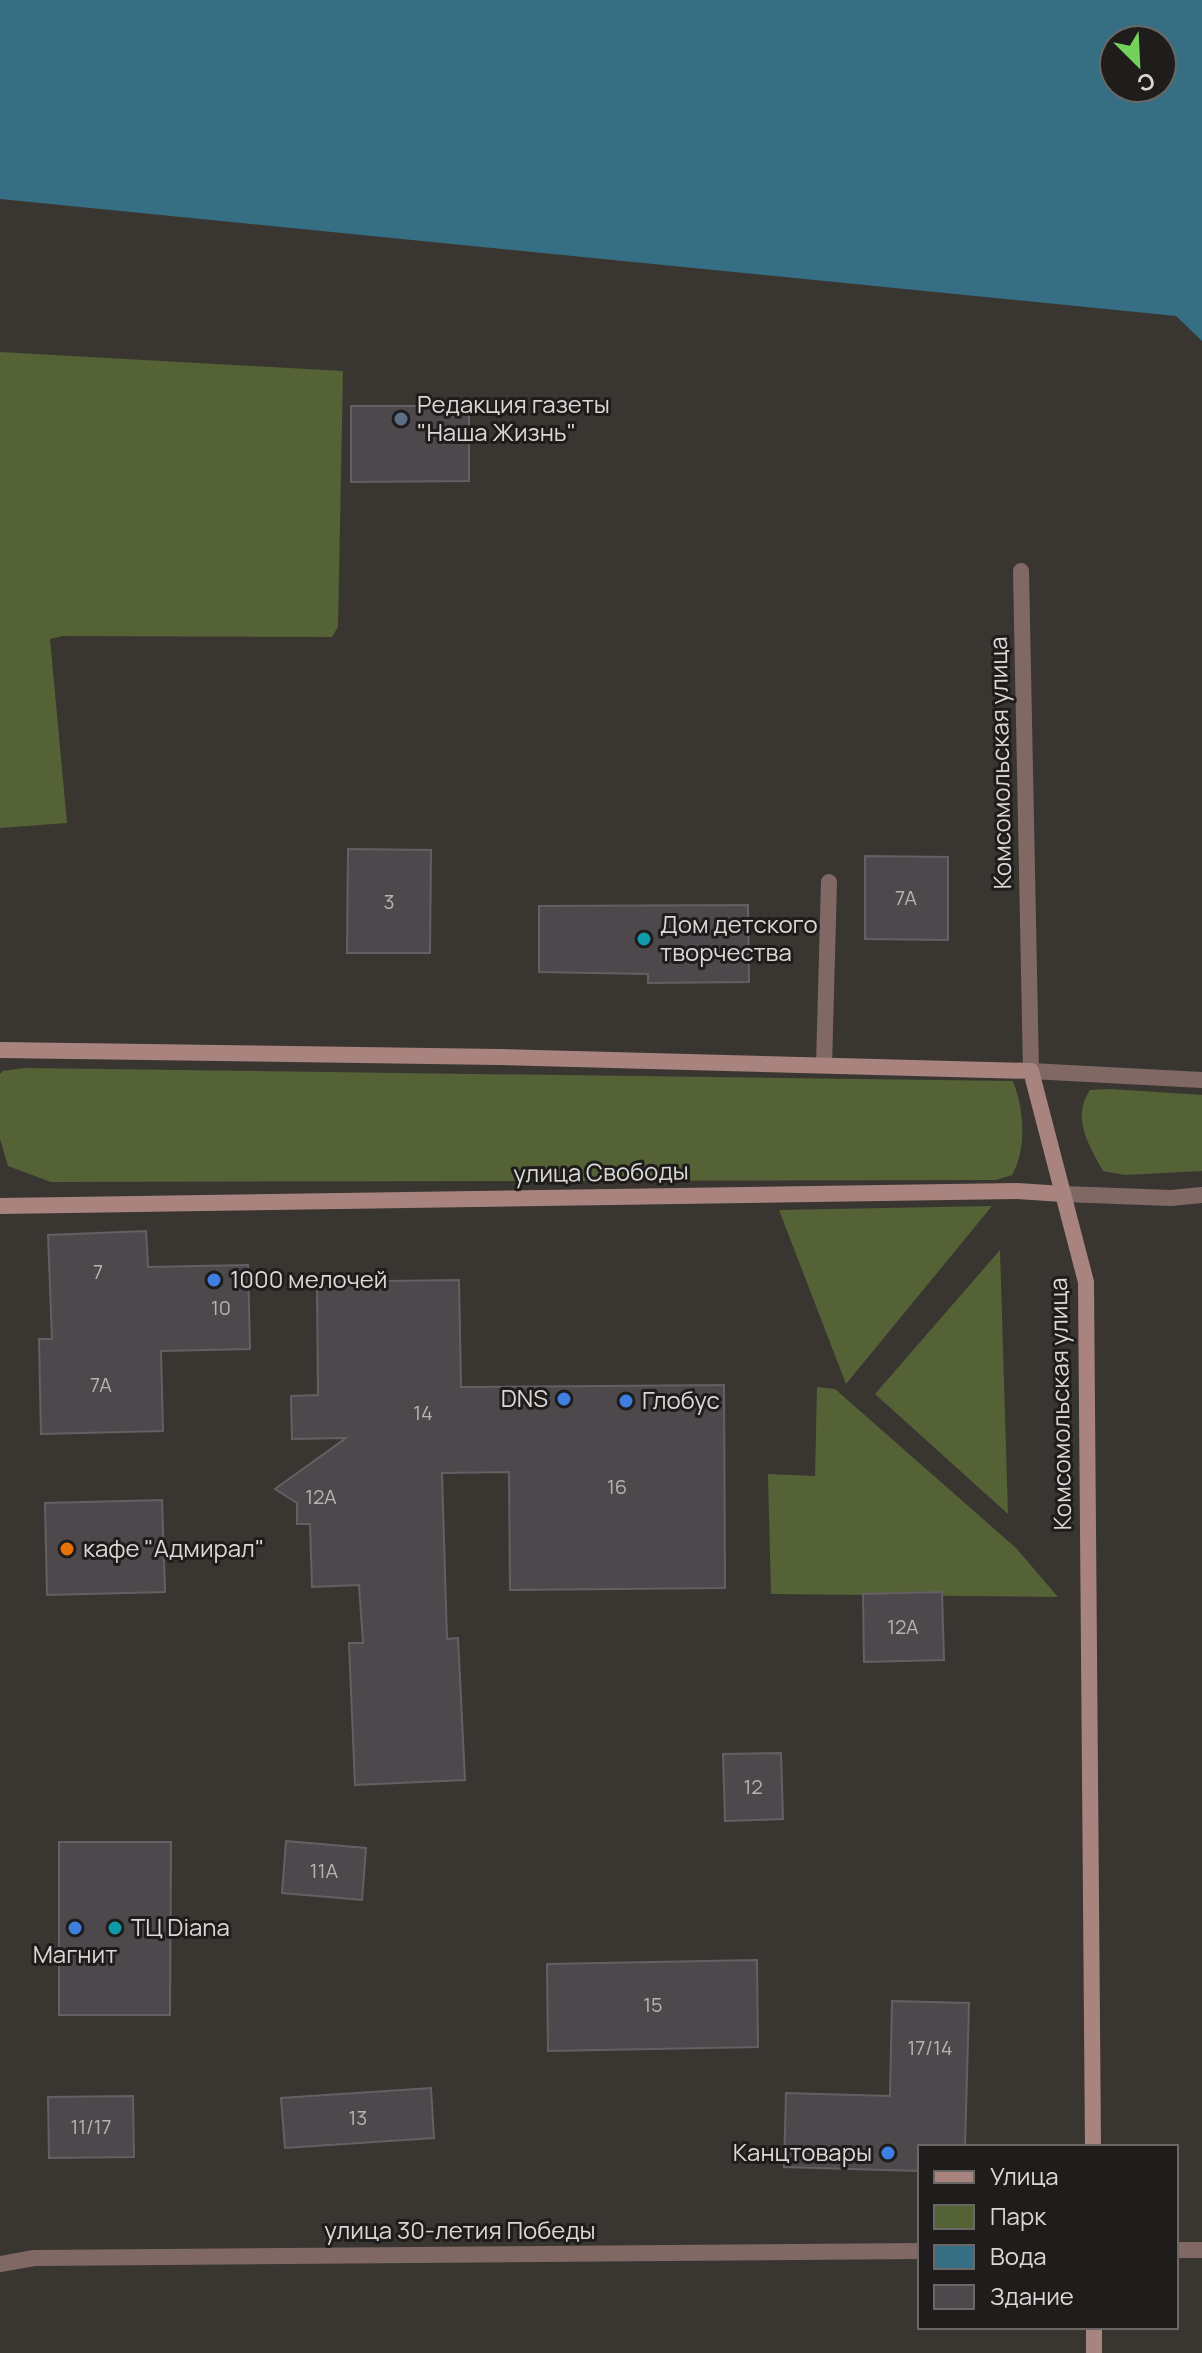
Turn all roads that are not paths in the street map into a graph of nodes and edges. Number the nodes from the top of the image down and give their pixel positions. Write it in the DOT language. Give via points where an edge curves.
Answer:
graph roads {
  1 [pos="1021,571"];
  2 [pos="829,882"];
  3 [pos="0,1050"];
  4 [pos="824,1065"];
  5 [pos="1031,1071"];
  6 [pos="1202,1080"];
  7 [pos="1063,1194"];
  8 [pos="1202,1195"];
  9 [pos="0,1206"];
  10 [pos="1093,2145"];
  11 [pos="1178,2250"];
  12 [pos="1202,2250"];
  13 [pos="918,2251"];
  14 [pos="0,2264"];
  15 [pos="1094,2329"];
  16 [pos="1094,2353"];
  1 -- 5 [label="street, Комсомольская улица"];
  2 -- 4 [label="street"];
  3 -- 4 [label="main road"];
  4 -- 5 [label="main road"];
  5 -- 6 [label="street"];
  5 -- 7 [label="main road, Комсомольская улица"];
  7 -- 8 [label="street, улица Свободы"];
  7 -- 9 [label="main road, улица Свободы"];
  7 -- 10 [label="main road, Комсомольская улица" via="1086,1282"];
  11 -- 12 [label="street"];
  13 -- 14 [label="street, улица 30-летия Победы" via="34,2258"];
  15 -- 16 [label="main road"];
}
